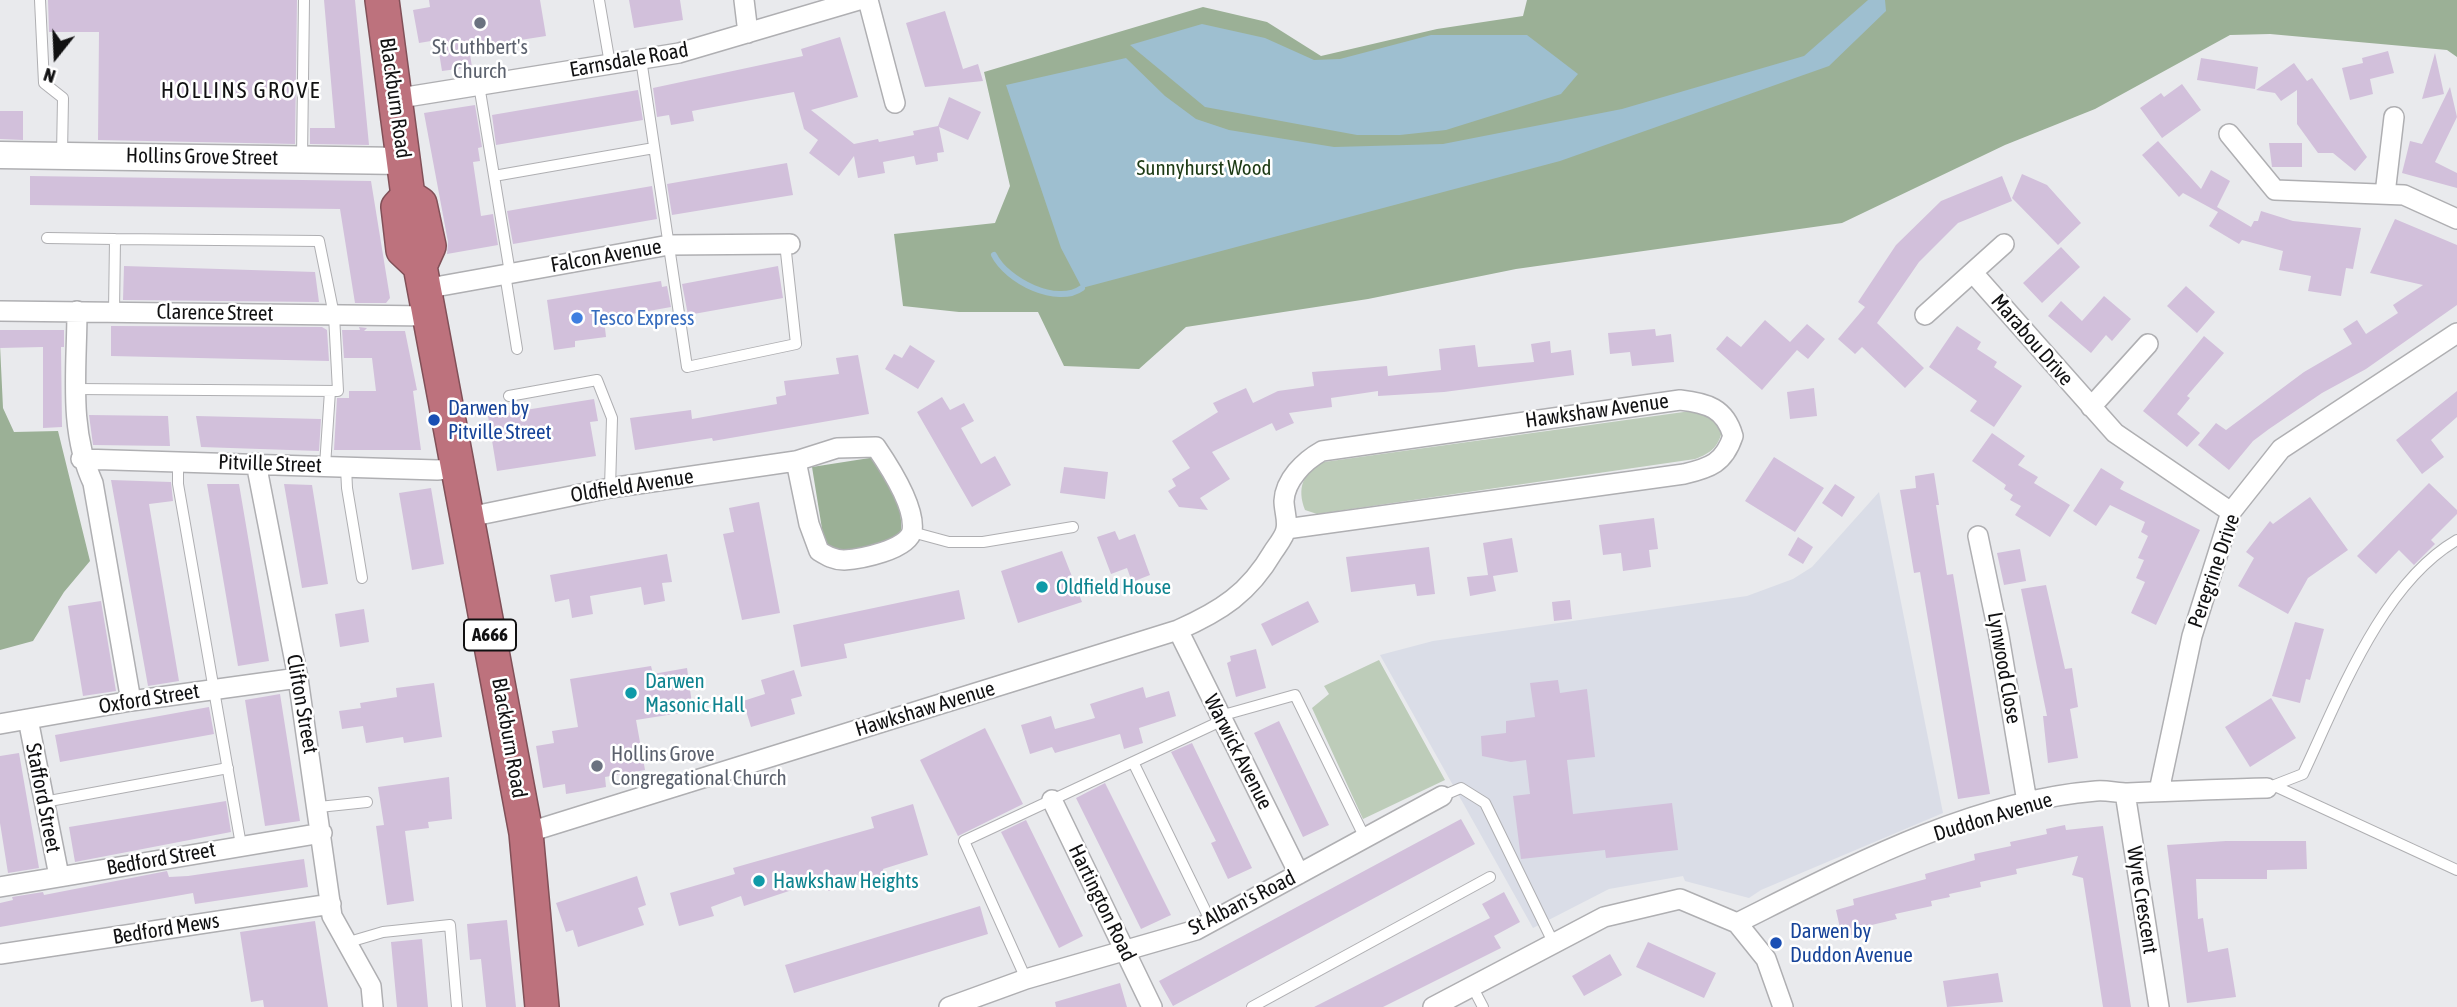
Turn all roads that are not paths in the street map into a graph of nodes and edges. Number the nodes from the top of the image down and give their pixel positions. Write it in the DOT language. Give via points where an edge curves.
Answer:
graph roads {
  1 [pos="40,0"];
  2 [pos="304,0"];
  3 [pos="382,0"];
  4 [pos="599,0"];
  5 [pos="744,0"];
  6 [pos="859,0"];
  7 [pos="868,0"];
  8 [pos="748,33"];
  9 [pos="641,59"];
  10 [pos="610,64"];
  11 [pos="479,85"];
  12 [pos="394,99"];
  13 [pos="895,103"];
  14 [pos="2394,117"];
  15 [pos="2229,134"];
  16 [pos="654,148"];
  17 [pos="0,155"];
  18 [pos="62,155"];
  19 [pos="302,159"];
  20 [pos="404,161"];
  21 [pos="494,176"];
  22 [pos="2385,194"];
  23 [pos="2457,219"];
  24 [pos="47,238"];
  25 [pos="115,239"];
  26 [pos="787,243"];
  27 [pos="669,244"];
  28 [pos="2004,244"];
  29 [pos="508,274"];
  30 [pos="1974,274"];
  31 [pos="424,290"];
  32 [pos="0,311"];
  33 [pos="77,311"];
  34 [pos="114,312"];
  35 [pos="334,315"];
  36 [pos="1925,315"];
  37 [pos="2457,333"];
  38 [pos="2148,344"];
  39 [pos="517,349"];
  40 [pos="76,389"];
  41 [pos="330,391"];
  42 [pos="509,396"];
  43 [pos="2091,407"];
  44 [pos="82,459"];
  45 [pos="178,461"];
  46 [pos="796,461"];
  47 [pos="256,463"];
  48 [pos="325,466"];
  49 [pos="346,467"];
  50 [pos="459,468"];
  51 [pos="610,488"];
  52 [pos="2231,512"];
  53 [pos="469,517"];
  54 [pos="1073,527"];
  55 [pos="1286,529"];
  56 [pos="912,532"];
  57 [pos="1978,536"];
  58 [pos="2457,540"];
  59 [pos="362,578"];
  60 [pos="1178,629"];
  61 [pos="298,678"];
  62 [pos="214,689"];
  63 [pos="131,701"];
  64 [pos="1220,718"];
  65 [pos="28,719"];
  66 [pos="0,724"];
  67 [pos="1133,762"];
  68 [pos="228,768"];
  69 [pos="2272,788"];
  70 [pos="2159,791"];
  71 [pos="2125,793"];
  72 [pos="1442,796"];
  73 [pos="1052,800"];
  74 [pos="44,802"];
  75 [pos="367,802"];
  76 [pos="2027,802"];
  77 [pos="319,807"];
  78 [pos="322,833"];
  79 [pos="526,833"];
  80 [pos="1365,838"];
  81 [pos="241,845"];
  82 [pos="2457,870"];
  83 [pos="1299,874"];
  84 [pos="59,876"];
  85 [pos="1490,877"];
  86 [pos="0,887"];
  87 [pos="331,904"];
  88 [pos="1211,922"];
  89 [pos="1737,923"];
  90 [pos="349,942"];
  91 [pos="1547,949"];
  92 [pos="1125,950"];
  93 [pos="0,954"];
  94 [pos="1026,979"];
  95 [pos="1471,985"];
  96 [pos="373,1007"];
  97 [pos="457,1007"];
  98 [pos="542,1007"];
  99 [pos="950,1007"];
  100 [pos="1152,1007"];
  101 [pos="1252,1007"];
  102 [pos="1433,1007"];
  103 [pos="1483,1007"];
  104 [pos="1783,1007"];
  105 [pos="2159,1007"];
  1 -- 18 [label="lane" via="44,83 63,98"];
  2 -- 19 [label="lane"];
  3 -- 12 [label="highway, Blackburn Road / A666"];
  4 -- 10 [label="lane"];
  5 -- 8 [label="street"];
  6 -- 8 [label="street, Earnsdale Road"];
  7 -- 13 [label="street"];
  8 -- 9 [label="street, Earnsdale Road"];
  9 -- 10 [label="street, Earnsdale Road"];
  9 -- 16 [label="lane"];
  10 -- 11 [label="street, Earnsdale Road"];
  11 -- 12 [label="street, Earnsdale Road"];
  11 -- 21 [label="lane"];
  12 -- 20 [label="highway, Blackburn Road / A666"];
  14 -- 22 [label="street"];
  15 -- 22 [label="street" via="2274,190"];
  16 -- 21 [label="lane"];
  16 -- 27 [label="lane"];
  17 -- 18 [label="street, Hollins Grove Street"];
  18 -- 19 [label="street, Hollins Grove Street"];
  19 -- 20 [label="street, Hollins Grove Street"];
  20 -- 31 [label="highway, Blackburn Road / A666" via="408,196 420,204 429,246"];
  21 -- 29 [label="lane"];
  22 -- 23 [label="street" via="2404,195"];
  24 -- 25 [label="lane"];
  25 -- 34 [label="lane"];
  25 -- 35 [label="lane" via="319,241"];
  26 -- 27 [label="street, Falcon Avenue"];
  26 -- 27 [label="lane" via="796,344 687,367"];
  27 -- 29 [label="street, Falcon Avenue"];
  28 -- 30 [label="street"];
  29 -- 31 [label="street, Falcon Avenue"];
  29 -- 39 [label="lane"];
  30 -- 36 [label="street"];
  30 -- 43 [label="street, Marabou Drive"];
  31 -- 35 [label="street, Clarence Street"];
  31 -- 50 [label="highway, Blackburn Road / A666"];
  32 -- 33 [label="street, Clarence Street"];
  33 -- 34 [label="street, Clarence Street"];
  33 -- 40 [label="street"];
  34 -- 35 [label="street, Clarence Street"];
  35 -- 41 [label="lane" via="338,391"];
  37 -- 52 [label="street, Peregrine Drive" via="2281,449"];
  38 -- 43 [label="street, Marabou Drive"];
  40 -- 41 [label="lane"];
  40 -- 44 [label="street"];
  41 -- 48 [label="lane"];
  42 -- 51 [label="lane" via="597,380 612,418"];
  43 -- 52 [label="street, Marabou Drive" via="2115,433"];
  44 -- 45 [label="street, Pitville Street"];
  44 -- 63 [label="street" via="93,483 102,526"];
  45 -- 47 [label="street, Pitville Street"];
  45 -- 62 [label="lane" via="178,484"];
  46 -- 51 [label="street, Oldfield Avenue"];
  46 -- 56 [label="street, Oldfield Avenue" via="837,448 876,447 895,476"];
  46 -- 56 [label="street" via="809,524 819,551 828,557 842,560 878,554 902,544"];
  47 -- 48 [label="street, Pitville Street"];
  47 -- 61 [label="street, Clifton Street"];
  48 -- 49 [label="street, Pitville Street"];
  49 -- 50 [label="street, Pitville Street"];
  49 -- 59 [label="lane"];
  50 -- 53 [label="highway, Blackburn Road / A666"];
  51 -- 53 [label="street, Oldfield Avenue"];
  52 -- 70 [label="street, Peregrine Drive" via="2192,636"];
  53 -- 79 [label="highway, Blackburn Road / A666"];
  54 -- 56 [label="lane" via="983,542 949,542"];
  55 -- 55 [label="street, Hawkshaw Avenue" via="1284,499 1290,481 1307,459 1348,445 1680,400 1714,407 1733,436 1721,461 1684,474"];
  55 -- 60 [label="street, Hawkshaw Avenue" via="1244,593 1211,615"];
  57 -- 76 [label="street, Lynwood Close"];
  58 -- 69 [label="lane" via="2395,597 2303,774"];
  60 -- 64 [label="street, Warwick Avenue"];
  60 -- 79 [label="street, Hawkshaw Avenue"];
  61 -- 62 [label="street, Oxford Street"];
  61 -- 77 [label="street, Clifton Street"];
  62 -- 63 [label="street, Oxford Street"];
  62 -- 68 [label="lane"];
  63 -- 65 [label="street, Oxford Street"];
  64 -- 67 [label="lane"];
  64 -- 80 [label="lane" via="1295,695"];
  64 -- 83 [label="street, Warwick Avenue"];
  65 -- 66 [label="street, Oxford Street"];
  65 -- 74 [label="street, Stafford Street"];
  67 -- 73 [label="lane"];
  67 -- 88 [label="lane"];
  68 -- 74 [label="lane"];
  68 -- 81 [label="lane"];
  69 -- 70 [label="street, Duddon Avenue"];
  69 -- 82 [label="lane, Duddon Avenue"];
  70 -- 71 [label="street, Duddon Avenue"];
  71 -- 76 [label="street, Duddon Avenue" via="2098,790"];
  71 -- 105 [label="street, Wyre Crescent"];
  72 -- 80 [label="street, St Alban's Road"];
  72 -- 91 [label="lane" via="1461,788 1486,803"];
  73 -- 92 [label="street, Hartington Road"];
  73 -- 94 [label="lane" via="964,841"];
  74 -- 84 [label="street, Stafford Street"];
  75 -- 77 [label="lane"];
  76 -- 89 [label="street, Duddon Avenue" via="1852,865"];
  77 -- 78 [label="street, Clifton Street"];
  78 -- 81 [label="street, Bedford Street"];
  78 -- 87 [label="street, Clifton Street"];
  79 -- 98 [label="highway, Blackburn Road / A666"];
  80 -- 83 [label="street, St Alban's Road"];
  81 -- 84 [label="street, Bedford Street"];
  83 -- 88 [label="street, St Alban's Road"];
  84 -- 86 [label="street, Bedford Street"];
  85 -- 101 [label="lane"];
  87 -- 90 [label="street, Clifton Street" via="332,916"];
  87 -- 93 [label="street, Bedford Mews"];
  88 -- 92 [label="street, St Alban's Road"];
  89 -- 91 [label="street" via="1680,899 1604,917"];
  89 -- 104 [label="street" via="1766,959"];
  90 -- 96 [label="street, Clifton Street" via="371,986"];
  90 -- 97 [label="lane" via="383,932 450,925"];
  91 -- 95 [label="street"];
  92 -- 94 [label="street, St Alban's Road"];
  92 -- 100 [label="street, Hartington Road"];
  94 -- 99 [label="street, St Alban's Road"];
  95 -- 102 [label="street"];
  95 -- 103 [label="lane"];
}
